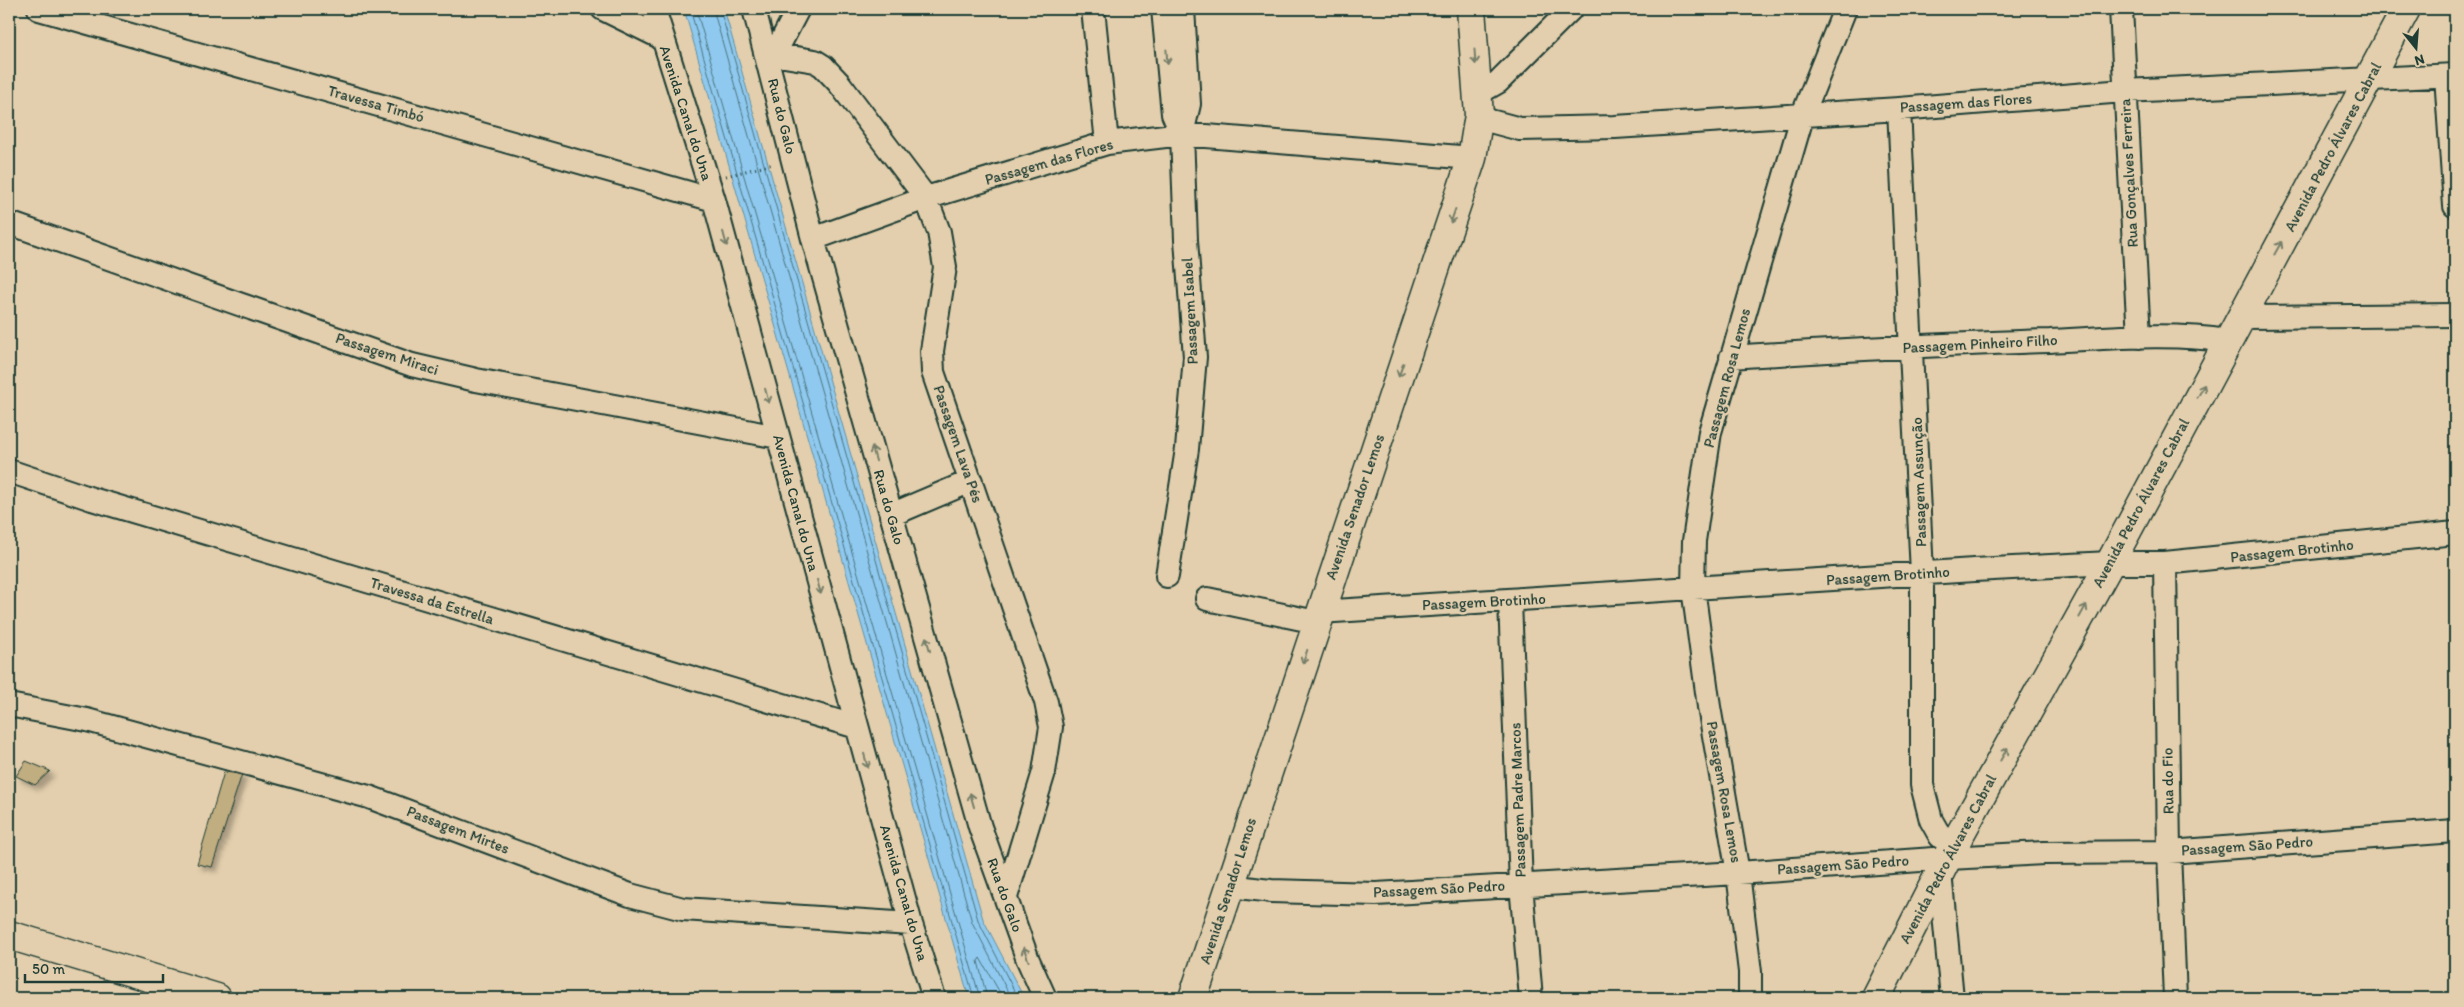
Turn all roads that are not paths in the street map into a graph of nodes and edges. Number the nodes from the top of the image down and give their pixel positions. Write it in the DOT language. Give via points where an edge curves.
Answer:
graph roads {
  1 [pos="39,9"];
  2 [pos="603,9"];
  3 [pos="654,9"];
  4 [pos="754,9"];
  5 [pos="798,9"];
  6 [pos="1093,9"];
  7 [pos="1163,9"];
  8 [pos="1183,9"];
  9 [pos="1471,9"];
  10 [pos="1571,9"];
  11 [pos="1845,9"];
  12 [pos="2121,9"];
  13 [pos="2406,9"];
  14 [pos="662,38"];
  15 [pos="770,54"];
  16 [pos="2451,75"];
  17 [pos="2370,80"];
  18 [pos="2124,91"];
  19 [pos="1478,104"];
  20 [pos="1899,109"];
  21 [pos="1803,114"];
  22 [pos="1182,134"];
  23 [pos="1107,143"];
  24 [pos="1472,158"];
  25 [pos="711,190"];
  26 [pos="926,198"];
  27 [pos="2455,206"];
  28 [pos="9,223"];
  29 [pos="813,239"];
  30 [pos="2455,315"];
  31 [pos="2241,317"];
  32 [pos="2138,337"];
  33 [pos="2228,341"];
  34 [pos="1913,347"];
  35 [pos="1731,357"];
  36 [pos="778,437"];
  37 [pos="9,471"];
  38 [pos="971,481"];
  39 [pos="891,515"];
  40 [pos="2455,533"];
  41 [pos="2110,563"];
  42 [pos="2165,563"];
  43 [pos="1922,573"];
  44 [pos="1167,576"];
  45 [pos="1693,588"];
  46 [pos="1207,599"];
  47 [pos="1510,601"];
  48 [pos="1318,617"];
  49 [pos="9,705"];
  50 [pos="857,728"];
  51 [pos="2455,831"];
  52 [pos="2169,852"];
  53 [pos="1947,859"];
  54 [pos="1738,873"];
  55 [pos="1521,885"];
  56 [pos="1230,886"];
  57 [pos="1006,897"];
  58 [pos="911,924"];
  59 [pos="9,935"];
  60 [pos="217,998"];
  61 [pos="934,998"];
  62 [pos="1046,998"];
  63 [pos="1192,998"];
  64 [pos="1531,998"];
  65 [pos="1750,998"];
  66 [pos="1876,998"];
  67 [pos="1952,998"];
  68 [pos="2175,998"];
  1 -- 25 [label="street, Travessa Timbó"];
  2 -- 14 [label="street"];
  3 -- 14 [label="street, Avenida Canal do Una"];
  4 -- 15 [label="street, Rua do Galo"];
  5 -- 15 [label="street"];
  6 -- 23 [label="street"];
  7 -- 22 [label="street, Passagem Isabel, one-way" via="1172,114"];
  8 -- 22 [label="street, Passagem Isabel" via="1189,104"];
  9 -- 19 [label="main road, Avenida Senador Lemos, one-way"];
  10 -- 19 [label="street"];
  11 -- 21 [label="street, Passagem Rosa Lemos"];
  12 -- 18 [label="street, Rua Gonçalves Ferreira"];
  13 -- 17 [label="main road, Avenida Pedro Álvares Cabral"];
  14 -- 25 [label="street, Avenida Canal do Una"];
  15 -- 26 [label="street, Passagem Lava Pés" via="806,59 823,66"];
  15 -- 29 [label="street, Rua do Galo"];
  16 -- 17 [label="street, Passagem das Flores"];
  16 -- 27 [label="street"];
  17 -- 18 [label="street, Passagem das Flores"];
  31 -- 17 [label="main road, Avenida Pedro Álvares Cabral, one-way"];
  18 -- 20 [label="street, Passagem das Flores"];
  18 -- 32 [label="street, Rua Gonçalves Ferreira"];
  19 -- 21 [label="street, Passagem das Flores" via="1504,126 1537,130"];
  19 -- 24 [label="main road, Avenida Senador Lemos"];
  20 -- 21 [label="street, Passagem das Flores"];
  20 -- 34 [label="street, Passagem Assunção"];
  21 -- 35 [label="street, Passagem Rosa Lemos"];
  22 -- 23 [label="street, Passagem das Flores"];
  22 -- 24 [label="street, Passagem das Flores"];
  22 -- 44 [label="street, Passagem Isabel" via="1195,357 1186,449"];
  23 -- 26 [label="street, Passagem das Flores"];
  24 -- 48 [label="main road, Avenida Senador Lemos, one-way"];
  25 -- 36 [label="street, Avenida Canal do Una, one-way"];
  26 -- 29 [label="street, Passagem das Flores"];
  26 -- 38 [label="street, Passagem Lava Pés" via="939,232 945,267 932,351 932,372"];
  28 -- 36 [label="street, Passagem Miraci" via="412,365"];
  39 -- 29 [label="street, Rua do Galo, one-way"];
  30 -- 31 [label="street"];
  31 -- 33 [label="main road, Avenida Pedro Álvares Cabral"];
  32 -- 33 [label="street, Passagem Pinheiro Filho" via="2202,337"];
  32 -- 34 [label="street, Passagem Pinheiro Filho"];
  41 -- 33 [label="main road, Avenida Pedro Álvares Cabral, one-way"];
  34 -- 35 [label="street, Passagem Pinheiro Filho"];
  34 -- 43 [label="street, Passagem Assunção"];
  35 -- 45 [label="street, Passagem Rosa Lemos" via="1710,432 1694,541"];
  36 -- 50 [label="street, Avenida Canal do Una, one-way"];
  37 -- 50 [label="street, Travessa da Estrella" via="102,502"];
  38 -- 39 [label="street"];
  38 -- 57 [label="street, Passagem Lava Pés" via="1046,702 1051,727 1044,772"];
  57 -- 39 [label="street, Rua do Galo, one-way" via="980,827"];
  40 -- 42 [label="street, Passagem Brotinho"];
  41 -- 42 [label="street, Passagem Brotinho"];
  41 -- 43 [label="street, Passagem Brotinho"];
  53 -- 41 [label="main road, Avenida Pedro Álvares Cabral, one-way"];
  42 -- 52 [label="street, Rua do Fio"];
  43 -- 45 [label="street, Passagem Brotinho"];
  43 -- 53 [label="street, Passagem Assunção" via="1922,785"];
  45 -- 47 [label="street, Passagem Brotinho"];
  45 -- 54 [label="street, Passagem Rosa Lemos" via="1709,707"];
  46 -- 48 [label="street, Passagem Brotinho"];
  47 -- 48 [label="street, Passagem Brotinho"];
  47 -- 55 [label="street, Passagem Padre Marcos"];
  48 -- 56 [label="main road, Avenida Senador Lemos, one-way"];
  49 -- 58 [label="street, Passagem Mirtes" via="87,720 369,797 630,895 683,909"];
  50 -- 58 [label="street, Avenida Canal do Una, one-way"];
  51 -- 52 [label="street, Passagem São Pedro"];
  52 -- 53 [label="street, Passagem São Pedro" via="2044,853"];
  52 -- 68 [label="street, Rua do Fio"];
  53 -- 54 [label="street, Passagem São Pedro"];
  53 -- 66 [label="main road, Avenida Pedro Álvares Cabral"];
  53 -- 67 [label="street"];
  54 -- 55 [label="street, Passagem São Pedro"];
  54 -- 65 [label="street, Passagem Rosa Lemos"];
  55 -- 56 [label="street, Passagem São Pedro" via="1376,894 1288,892"];
  55 -- 64 [label="street, Passagem Padre Marcos"];
  56 -- 63 [label="main road, Avenida Senador Lemos"];
  62 -- 57 [label="street, Rua do Galo, one-way" via="1028,960"];
  58 -- 61 [label="street, Avenida Canal do Una"];
  59 -- 60 [label="main road"];
}
